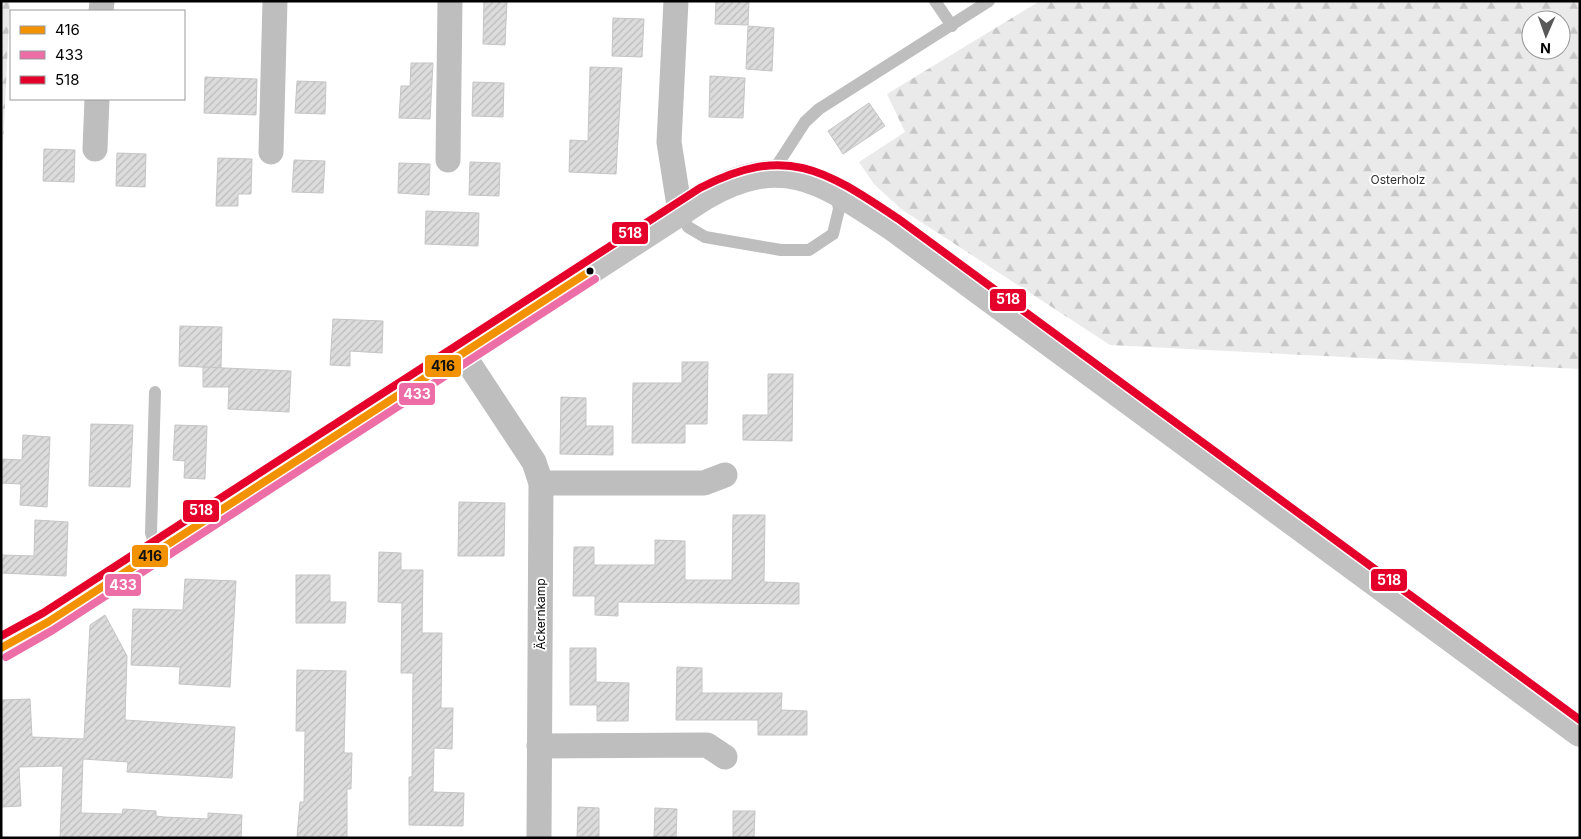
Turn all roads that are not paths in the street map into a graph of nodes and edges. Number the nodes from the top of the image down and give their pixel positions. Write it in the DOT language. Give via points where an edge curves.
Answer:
graph roads {
  1 [pos="275,1"];
  2 [pos="450,1"];
  3 [pos="676,1"];
  4 [pos="935,1"];
  5 [pos="989,1"];
  6 [pos="952,26"];
  7 [pos="98,100"];
  8 [pos="95,149"];
  9 [pos="271,152"];
  10 [pos="448,160"];
  11 [pos="772,173"];
  12 [pos="836,190"];
  13 [pos="680,212"];
  14 [pos="462,353"];
  15 [pos="155,392"];
  16 [pos="725,475"];
  17 [pos="540,482"];
  18 [pos="157,551"];
  19 [pos="1,648"];
  20 [pos="1580,733"];
  21 [pos="539,746"];
  22 [pos="725,757"];
  23 [pos="539,838"];
  1 -- 9 [label="street"];
  2 -- 10 [label="street"];
  3 -- 13 [label="street" via="669,142"];
  4 -- 6 [label="lane"];
  5 -- 6 [label="lane"];
  6 -- 11 [label="lane" via="819,109 805,122"];
  7 -- 8 [label="street"];
  11 -- 12 [label="main road" via="802,177"];
  11 -- 13 [label="main road" via="730,182"];
  12 -- 13 [label="lane" via="839,209 833,234 809,250 781,250 705,238 688,227"];
  12 -- 20 [label="main road" via="894,228"];
  13 -- 14 [label="main road"];
  14 -- 17 [label="street, Äckernkamp" via="534,462"];
  14 -- 18 [label="main road"];
  15 -- 18 [label="lane" via="151,532"];
  16 -- 17 [label="street" via="704,483"];
  17 -- 21 [label="street, Äckernkamp"];
  18 -- 19 [label="main road" via="48,622"];
  21 -- 22 [label="street" via="708,745"];
  21 -- 23 [label="street, Äckernkamp"];
}
